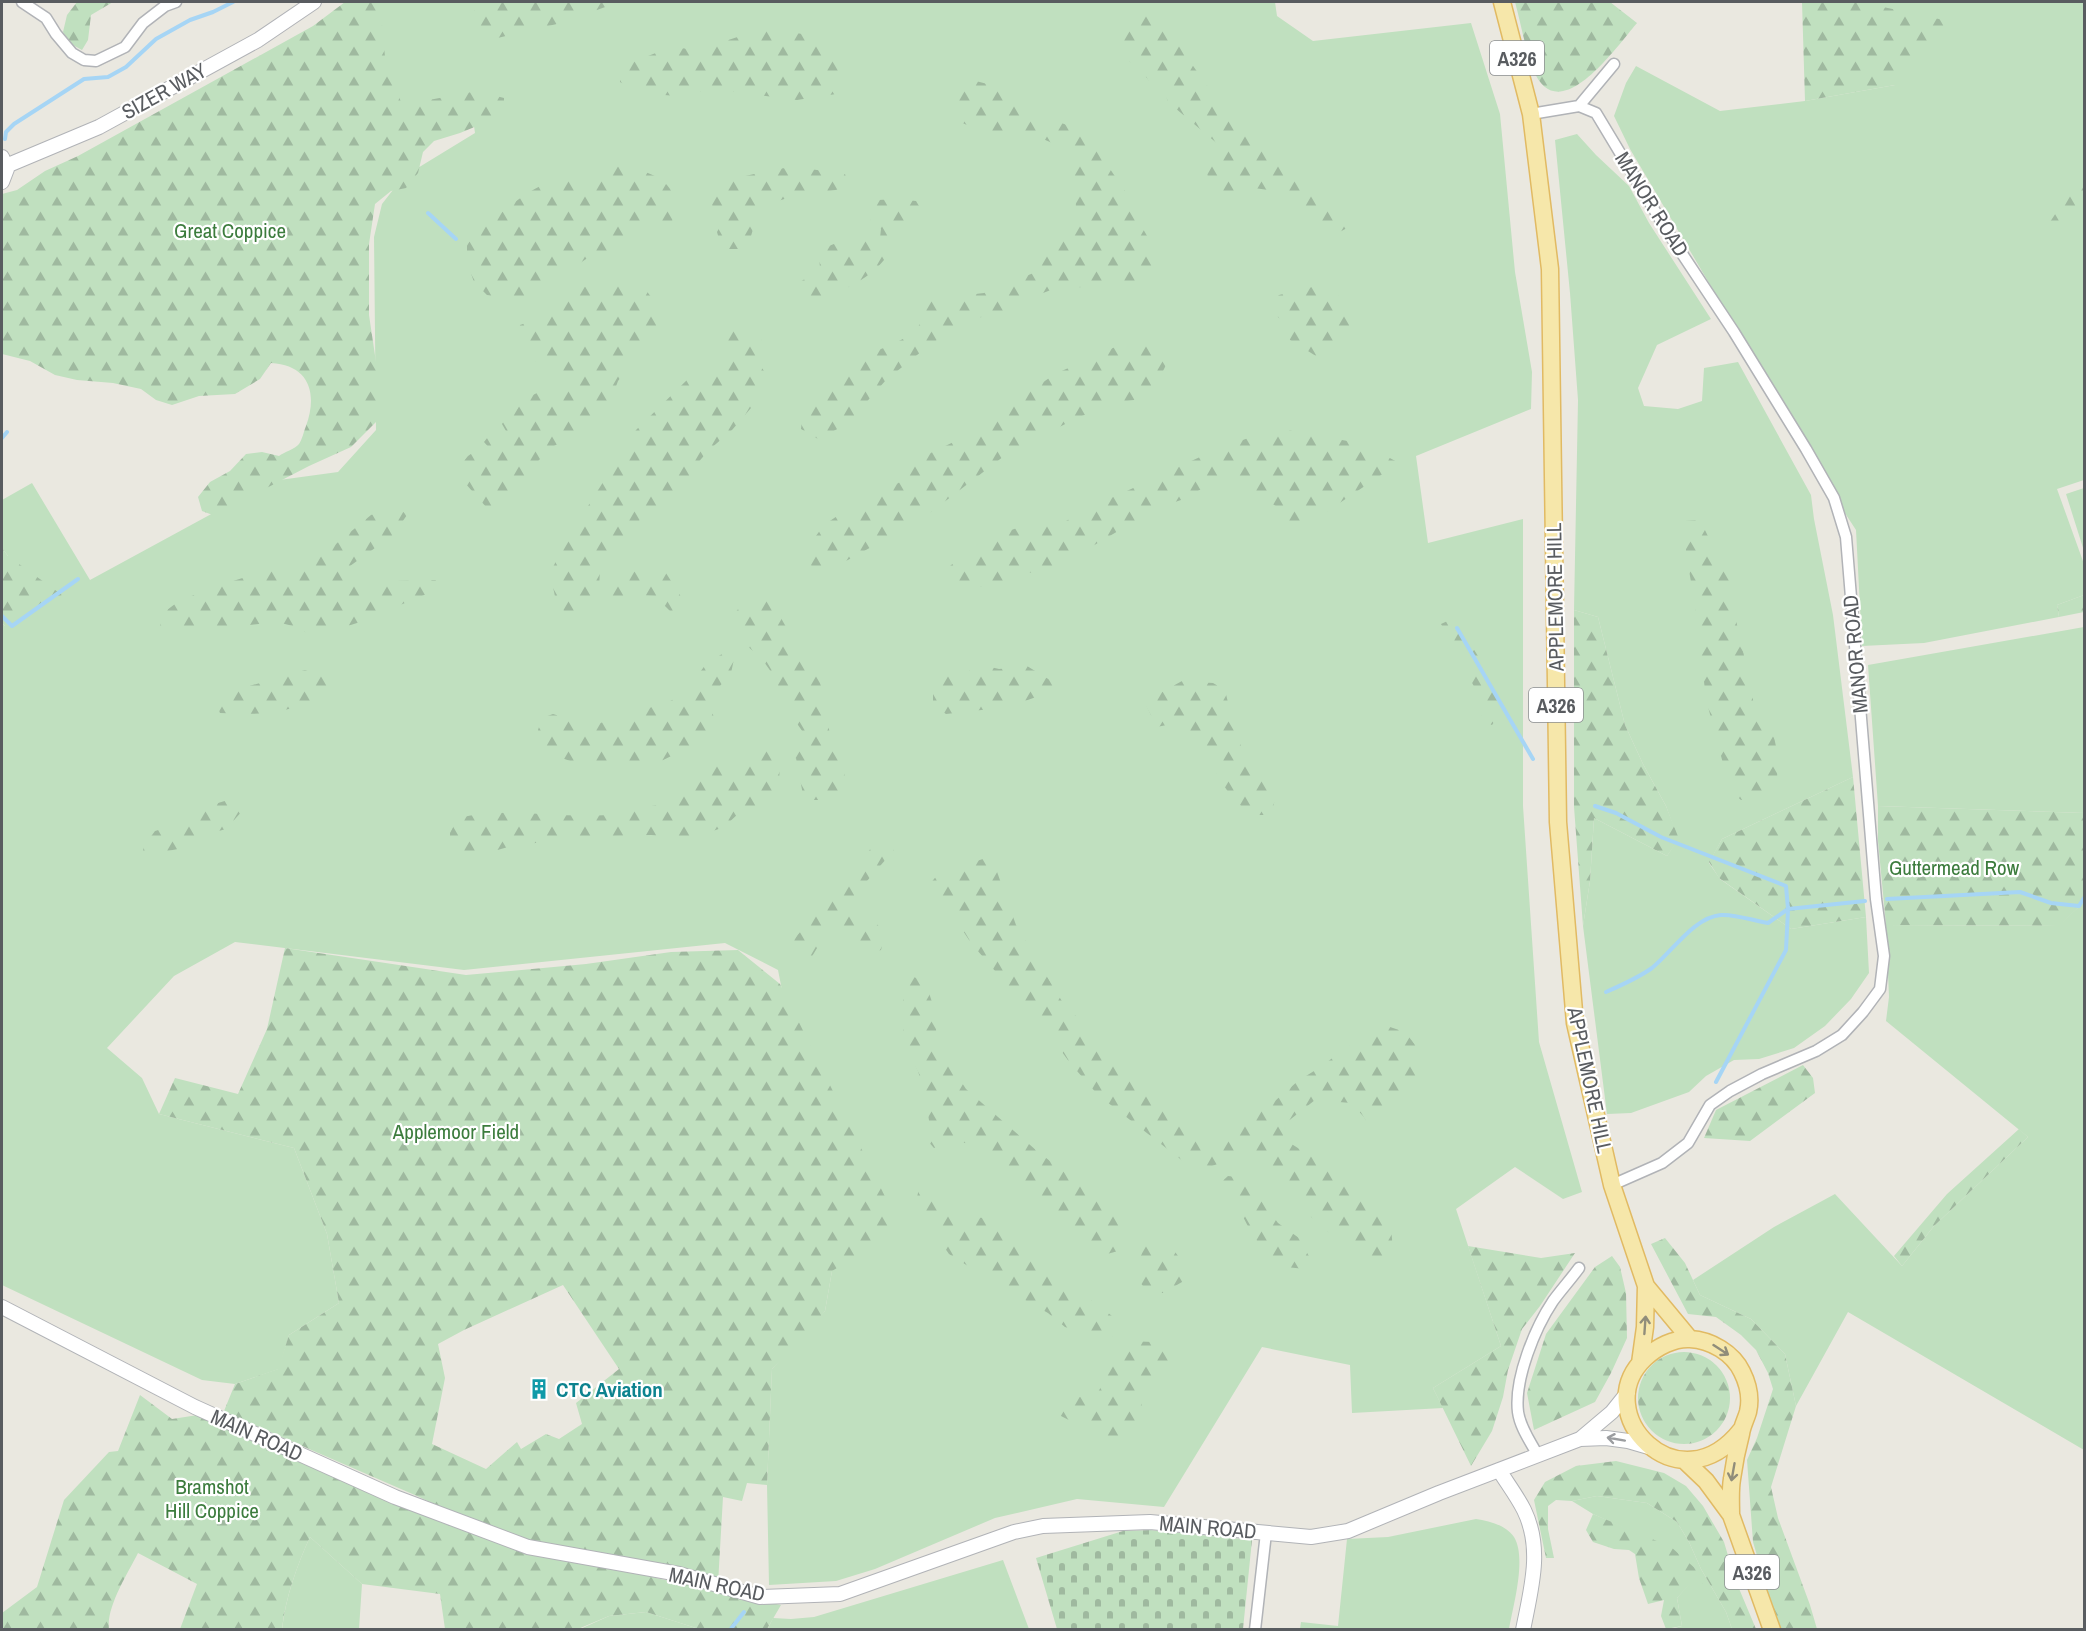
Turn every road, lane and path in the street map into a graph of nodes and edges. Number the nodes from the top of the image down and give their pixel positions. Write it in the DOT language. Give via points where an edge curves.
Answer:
graph roads {
  1 [pos="22,2"];
  2 [pos="174,2"];
  3 [pos="314,2"];
  4 [pos="1502,2"];
  5 [pos="1614,64"];
  6 [pos="1580,106"];
  7 [pos="1531,114"];
  8 [pos="4,162"];
  9 [pos="2,182"];
  10 [pos="1612,1185"];
  11 [pos="1579,1268"];
  12 [pos="1646,1286"];
  13 [pos="2,1306"];
  14 [pos="1690,1339"];
  15 [pos="1640,1363"];
  16 [pos="1628,1392"];
  17 [pos="1741,1430"];
  18 [pos="1580,1439"];
  19 [pos="1652,1448"];
  20 [pos="1537,1454"];
  21 [pos="1685,1461"];
  22 [pos="1499,1470"];
  23 [pos="1731,1515"];
  24 [pos="1266,1533"];
  25 [pos="1255,1629"];
  26 [pos="1523,1629"];
  27 [pos="1772,1629"];
  1 -- 2 [label="street" via="46,18 72,53 96,61 125,47 143,23"];
  3 -- 8 [label="street, SIZER WAY" via="258,40 99,127"];
  4 -- 7 [label="main road, A326"];
  5 -- 6 [label="street"];
  6 -- 7 [label="street"];
  6 -- 10 [label="street, MANOR ROAD" via="1596,113 1834,498 1846,537 1884,956 1880,989 1842,1035 1730,1091 1710,1105 1688,1143 1662,1163"];
  7 -- 10 [label="main road, APPLEMORE HILL / A326" via="1550,269 1558,822 1575,1023"];
  8 -- 9 [label="street" via="6,175"];
  10 -- 12 [label="main road, APPLEMORE HILL / A326"];
  11 -- 20 [label="street" via="1552,1303 1539,1329 1518,1391 1518,1412"];
  12 -- 14 [label="main road, APPLEMORE HILL / A326"];
  15 -- 12 [label="main road, APPLEMORE HILL / A326, one-way"];
  13 -- 24 [label="street, MAIN ROAD" via="195,1407 395,1497 528,1547 679,1574 760,1597 840,1594 1014,1532 1043,1526 1150,1522"];
  14 -- 15 [label="main road" via="1653,1350"];
  14 -- 17 [label="main road, one-way" via="1719,1348 1742,1370 1749,1390 1748,1411"];
  15 -- 16 [label="main road"];
  16 -- 18 [label="street, MAIN ROAD" via="1612,1412"];
  16 -- 19 [label="main road" via="1632,1423"];
  17 -- 21 [label="main road" via="1718,1453"];
  17 -- 23 [label="main road, A326, one-way" via="1731,1482"];
  19 -- 18 [label="street, MAIN ROAD, one-way" via="1606,1438"];
  18 -- 20 [label="street, MAIN ROAD"];
  19 -- 21 [label="main road"];
  20 -- 22 [label="street, MAIN ROAD"];
  21 -- 23 [label="main road, A326" via="1706,1481"];
  22 -- 24 [label="street, MAIN ROAD" via="1348,1531 1311,1537"];
  22 -- 26 [label="street" via="1524,1510 1535,1543 1536,1562"];
  23 -- 27 [label="main road, A326"];
  24 -- 25 [label="street"];
}
